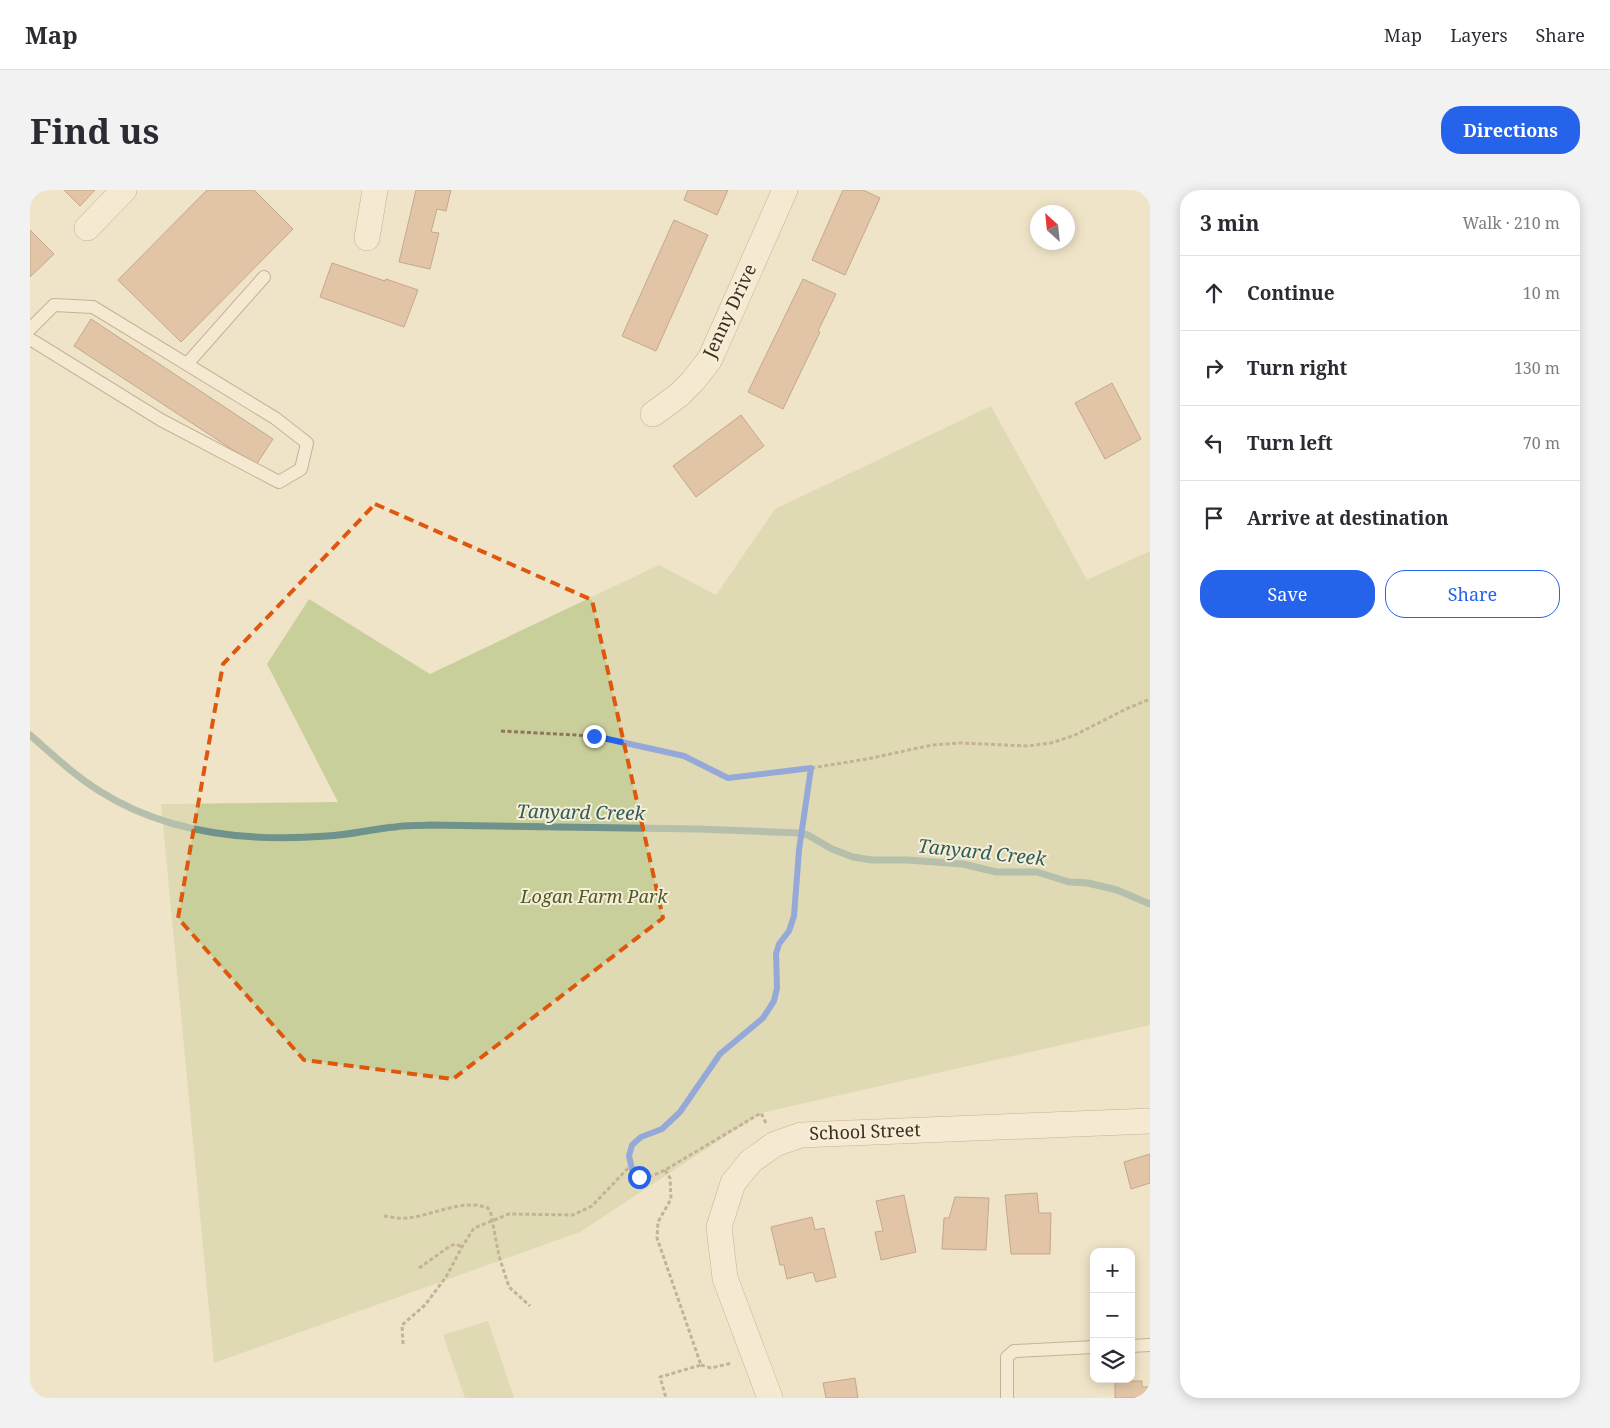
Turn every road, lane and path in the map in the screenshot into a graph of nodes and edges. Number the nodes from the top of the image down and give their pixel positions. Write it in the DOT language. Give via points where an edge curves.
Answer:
graph roads {
  1 [pos="124,190"];
  2 [pos="375,190"];
  3 [pos="785,190"];
  4 [pos="87,228"];
  5 [pos="367,238"];
  6 [pos="264,276"];
  7 [pos="30,329"];
  8 [pos="30,339"];
  9 [pos="186,364"];
  10 [pos="653,414"];
  11 [pos="1150,699"];
  12 [pos="501,731"];
  13 [pos="811,768"];
  14 [pos="1150,1120"];
  15 [pos="775,1144"];
  16 [pos="631,1165"];
  17 [pos="665,1170"];
  18 [pos="384,1216"];
  19 [pos="492,1220"];
  20 [pos="462,1247"];
  21 [pos="419,1268"];
  22 [pos="530,1306"];
  23 [pos="403,1344"];
  24 [pos="1150,1345"];
  25 [pos="1135,1346"];
  26 [pos="1090,1347"];
  27 [pos="736,1363"];
  28 [pos="701,1365"];
  29 [pos="666,1398"];
  30 [pos="770,1398"];
  31 [pos="1006,1398"];
  1 -- 4 [label="street"];
  2 -- 5 [label="street"];
  3 -- 10 [label="street, Jenny Drive" via="710,359 679,395"];
  6 -- 9 [label="lane"];
  7 -- 9 [label="lane" via="54,305 93,306"];
  8 -- 9 [label="lane" via="161,420 279,482 300,469 307,443 275,418"];
  11 -- 13 [label="path" via="1051,743 1027,746 932,745 867,760"];
  12 -- 13 [label="path" via="594,736 684,756 728,778"];
  13 -- 16 [label="path" via="804,806 794,916 776,954 774,1001 763,1018 720,1054 680,1112 662,1129 641,1137 632,1145"];
  14 -- 15 [label="street, School Street" via="801,1135"];
  15 -- 17 [label="path" via="761,1113"];
  15 -- 30 [label="street, School Street" via="751,1161 733,1183 719,1227 725,1278"];
  16 -- 17 [label="path" via="639,1177 647,1178"];
  16 -- 19 [label="path" via="592,1206 573,1215 509,1214"];
  17 -- 28 [label="path" via="670,1178 672,1199 658,1222 657,1238"];
  18 -- 19 [label="path" via="407,1218 481,1205 488,1208"];
  19 -- 20 [label="path" via="474,1228"];
  19 -- 22 [label="path" via="509,1287"];
  20 -- 21 [label="path" via="450,1246"];
  20 -- 23 [label="path" via="446,1277 425,1305 402,1326"];
  24 -- 25 [label="lane"];
  26 -- 31 [label="lane" via="1014,1351 1007,1357"];
  27 -- 28 [label="path" via="711,1368"];
  28 -- 29 [label="path" via="660,1377"];
}
